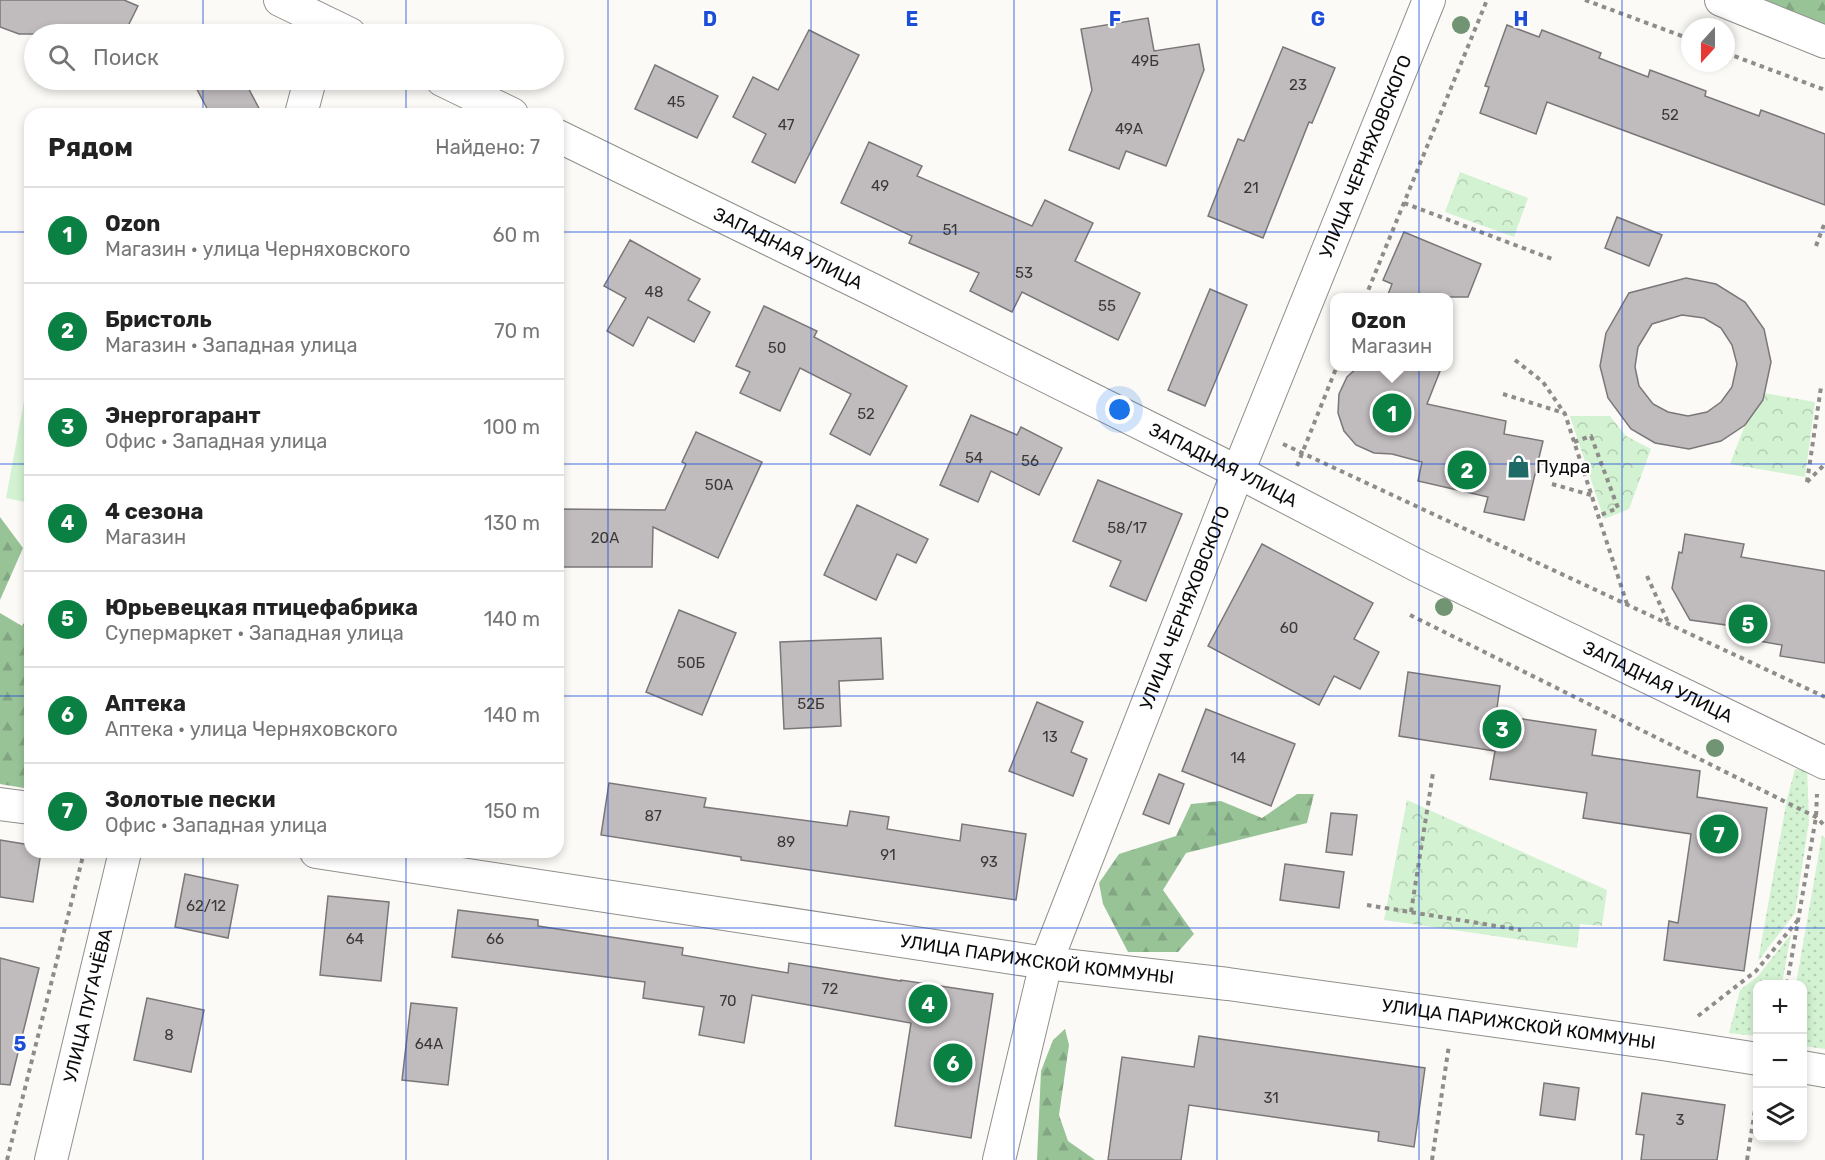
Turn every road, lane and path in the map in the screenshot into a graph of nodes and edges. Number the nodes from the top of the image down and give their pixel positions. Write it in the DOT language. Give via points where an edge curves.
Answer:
graph roads {
  1 [pos="280,0"];
  2 [pos="1429,0"];
  3 [pos="1487,0"];
  4 [pos="1585,0"];
  5 [pos="1721,0"];
  6 [pos="336,23"];
  7 [pos="1681,36"];
  8 [pos="1825,42"];
  9 [pos="1735,56"];
  10 [pos="307,90"];
  11 [pos="463,90"];
  12 [pos="1825,90"];
  13 [pos="303,108"];
  14 [pos="500,108"];
  15 [pos="564,139"];
  16 [pos="1404,203"];
  17 [pos="1825,222"];
  18 [pos="1816,246"];
  19 [pos="1552,259"];
  20 [pos="1367,293"];
  21 [pos="1515,360"];
  22 [pos="1335,371"];
  23 [pos="1821,387"];
  24 [pos="1503,394"];
  25 [pos="1565,414"];
  26 [pos="1255,430"];
  27 [pos="1574,442"];
  28 [pos="1302,453"];
  29 [pos="1825,464"];
  30 [pos="1238,472"];
  31 [pos="1552,484"];
  32 [pos="1284,496"];
  33 [pos="1591,496"];
  34 [pos="1598,516"];
  35 [pos="1647,576"];
  36 [pos="1627,604"];
  37 [pos="1410,615"];
  38 [pos="1668,623"];
  39 [pos="1825,697"];
  40 [pos="1821,761"];
  41 [pos="1433,773"];
  42 [pos="0,804"];
  43 [pos="24,807"];
  44 [pos="1816,817"];
  45 [pos="1825,826"];
  46 [pos="82,858"];
  47 [pos="124,858"];
  48 [pos="355,858"];
  49 [pos="1367,905"];
  50 [pos="1411,912"];
  51 [pos="1798,919"];
  52 [pos="1521,930"];
  53 [pos="1046,963"];
  54 [pos="1788,980"];
  55 [pos="1454,1014"];
  56 [pos="1662,1044"];
  57 [pos="1753,1058"];
  58 [pos="1807,1068"];
  59 [pos="1825,1071"];
  60 [pos="1753,1122"];
  61 [pos="6,1160"];
  62 [pos="51,1160"];
  63 [pos="999,1160"];
  64 [pos="1432,1160"];
  65 [pos="1747,1160"];
  1 -- 6 [label="street"];
  2 -- 26 [label="street, УЛИЦА ЧЕРНЯХОВСКОГО"];
  3 -- 16 [label="path"];
  4 -- 7 [label="path"];
  5 -- 8 [label="street"];
  9 -- 12 [label="path"];
  10 -- 13 [label="street"];
  11 -- 14 [label="street"];
  15 -- 30 [label="street, ЗАПАДНАЯ УЛИЦА"];
  16 -- 19 [label="path"];
  16 -- 20 [label="path"];
  17 -- 18 [label="path"];
  21 -- 25 [label="path" via="1543,382"];
  22 -- 28 [label="path"];
  23 -- 29 [label="path" via="1808,482"];
  24 -- 25 [label="path"];
  25 -- 27 [label="path"];
  26 -- 28 [label="path"];
  26 -- 30 [label="street, УЛИЦА ЧЕРНЯХОВСКОГО"];
  27 -- 33 [label="path"];
  27 -- 34 [label="path" via="1591,436 1618,508"];
  28 -- 32 [label="path"];
  28 -- 36 [label="path"];
  30 -- 32 [label="street, ЗАПАДНАЯ УЛИЦА"];
  30 -- 53 [label="street, УЛИЦА ЧЕРНЯХОВСКОГО"];
  31 -- 33 [label="path"];
  32 -- 40 [label="street, ЗАПАДНАЯ УЛИЦА" via="1420,567"];
  33 -- 34 [label="path"];
  34 -- 36 [label="path"];
  35 -- 38 [label="path"];
  36 -- 38 [label="path"];
  37 -- 44 [label="path"];
  38 -- 39 [label="path"];
  40 -- 44 [label="path"];
  41 -- 50 [label="path"];
  42 -- 43 [label="street"];
  44 -- 45 [label="path"];
  44 -- 51 [label="path"];
  46 -- 61 [label="path"];
  47 -- 62 [label="street, УЛИЦА ПУГАЧЁВА"];
  48 -- 53 [label="street, УЛИЦА ПАРИЖСКОЙ КОММУНЫ"];
  49 -- 50 [label="path"];
  50 -- 52 [label="path"];
  51 -- 54 [label="path"];
  51 -- 56 [label="path" via="1756,971"];
  53 -- 55 [label="street, УЛИЦА ПАРИЖСКОЙ КОММУНЫ"];
  53 -- 63 [label="street, УЛИЦА ЧЕРНЯХОВСКОГО"];
  55 -- 56 [label="street, УЛИЦА ПАРИЖСКОЙ КОММУНЫ"];
  55 -- 64 [label="path"];
  56 -- 57 [label="street, УЛИЦА ПАРИЖСКОЙ КОММУНЫ"];
  58 -- 59 [label="street"];
  60 -- 65 [label="path"];
}
